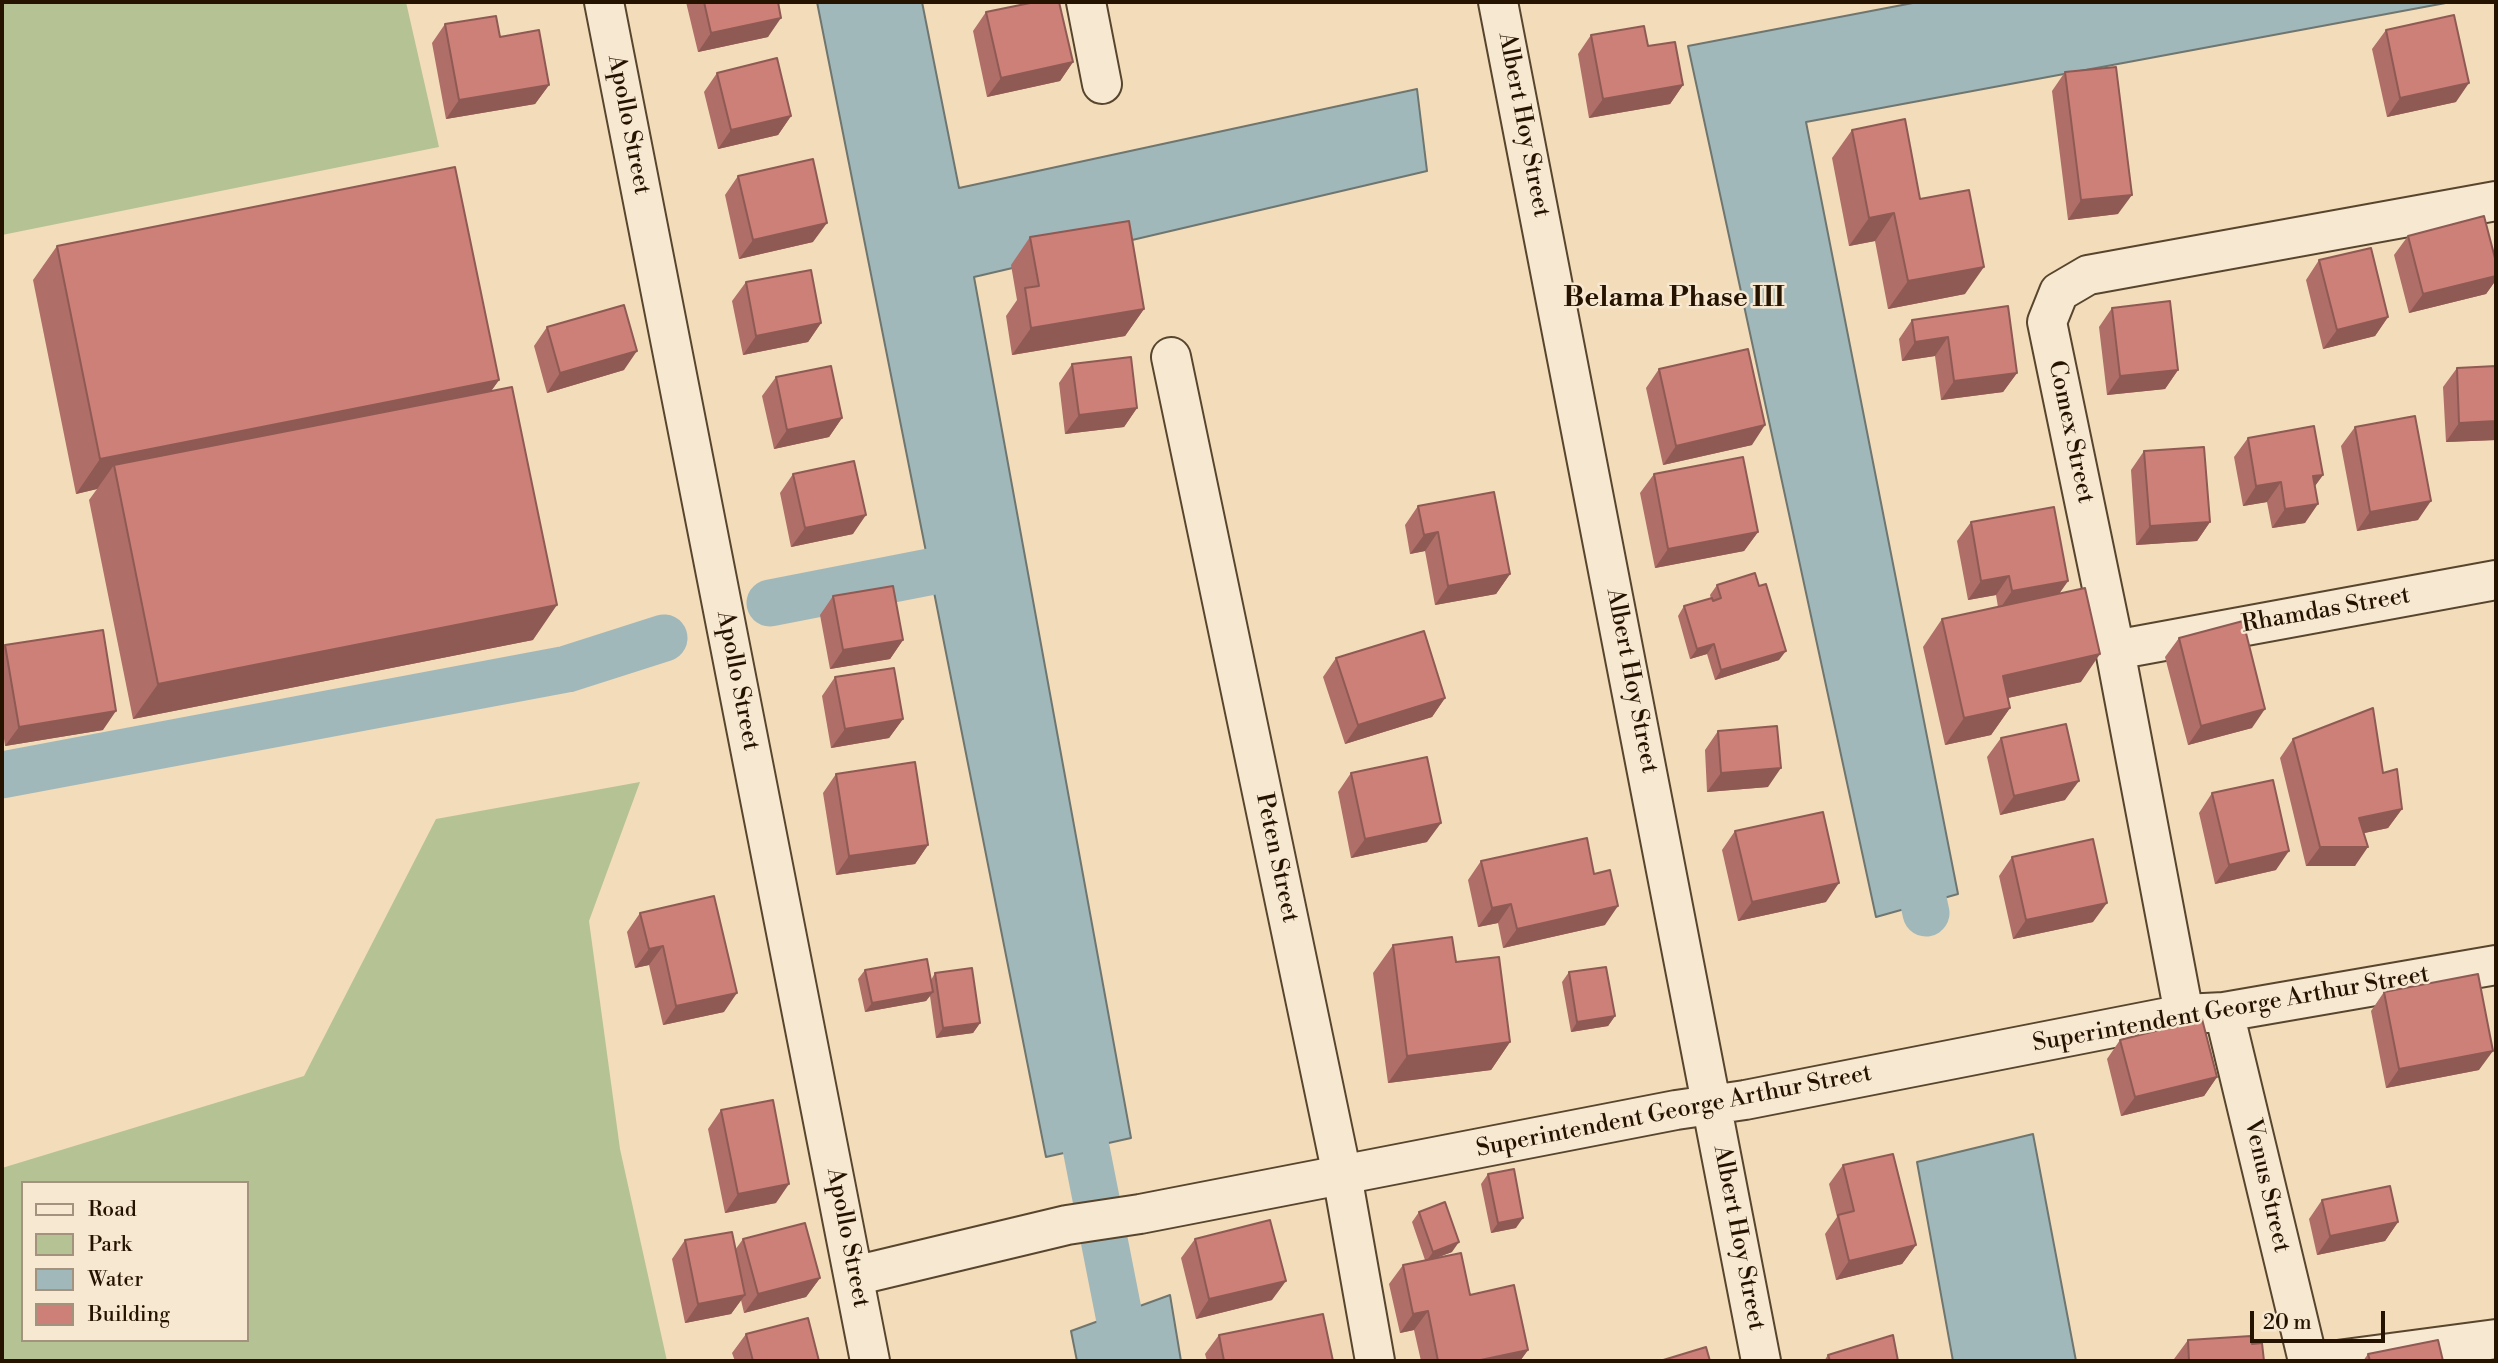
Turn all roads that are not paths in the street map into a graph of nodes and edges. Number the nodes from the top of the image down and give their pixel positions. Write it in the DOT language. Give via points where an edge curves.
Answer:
graph roads {
  1 [pos="604,2"];
  2 [pos="1086,2"];
  3 [pos="1498,2"];
  4 [pos="1102,84"];
  5 [pos="2496,201"];
  6 [pos="1171,357"];
  7 [pos="2496,580"];
  8 [pos="2115,650"];
  9 [pos="2496,965"];
  10 [pos="2224,1012"];
  11 [pos="2184,1014"];
  12 [pos="1713,1106"];
  13 [pos="1342,1174"];
  14 [pos="855,1276"];
  15 [pos="2496,1339"];
  16 [pos="870,1361"];
  17 [pos="1375,1361"];
  18 [pos="1761,1361"];
  19 [pos="2308,1361"];
  20 [pos="2330,1361"];
  1 -- 14 [label="street, Apollo Street"];
  2 -- 4 [label="street"];
  3 -- 12 [label="street, Albert Hoy Street"];
  5 -- 8 [label="street, Comex Street" via="2088,275 2059,292 2047,322"];
  6 -- 13 [label="street, Peten Street"];
  7 -- 8 [label="street, Rhamdas Street"];
  8 -- 11 [label="street, Comex Street"];
  9 -- 10 [label="street, Superintendent George Arthur Street"];
  10 -- 11 [label="street, Superintendent George Arthur Street"];
  10 -- 19 [label="street, Venus Street"];
  11 -- 12 [label="street, Superintendent George Arthur Street"];
  12 -- 13 [label="street, Superintendent George Arthur Street"];
  12 -- 18 [label="street, Albert Hoy Street"];
  13 -- 14 [label="street, Superintendent George Arthur Street" via="1067,1225"];
  13 -- 17 [label="street, Peten Street"];
  14 -- 16 [label="street, Apollo Street"];
  15 -- 20 [label="street"];
}
